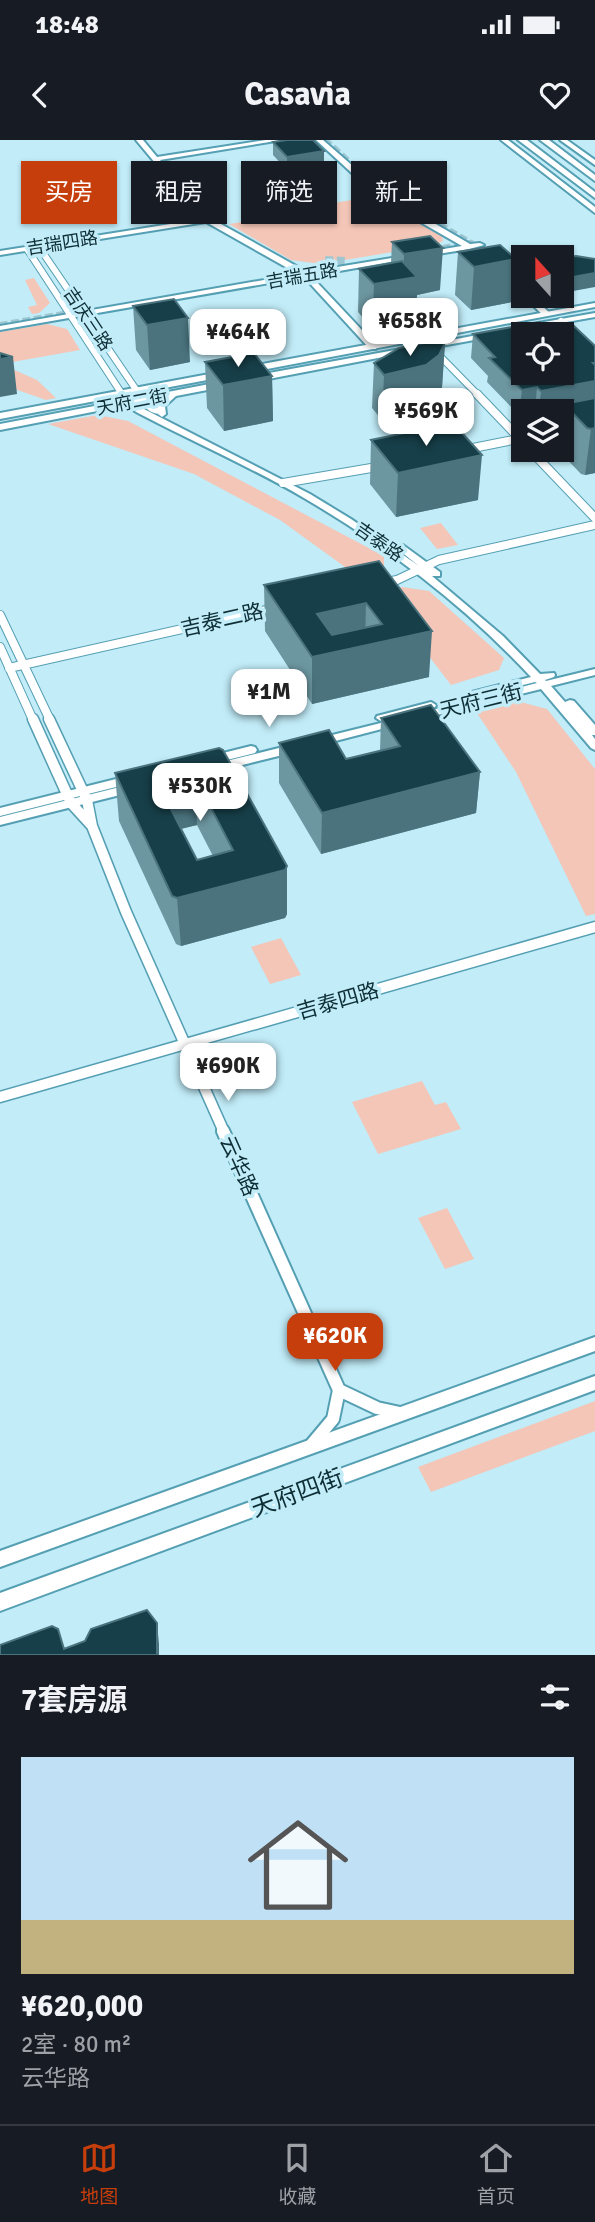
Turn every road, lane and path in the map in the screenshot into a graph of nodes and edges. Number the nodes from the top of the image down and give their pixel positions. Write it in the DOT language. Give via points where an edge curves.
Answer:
graph roads {
  1 [pos="139,140"];
  2 [pos="250,140"];
  3 [pos="279,140"];
  4 [pos="319,140"];
  5 [pos="329,140"];
  6 [pos="504,140"];
  7 [pos="522,140"];
  8 [pos="544,140"];
  9 [pos="564,140"];
  10 [pos="153,157"];
  11 [pos="156,161"];
  12 [pos="595,163"];
  13 [pos="595,179"];
  14 [pos="595,195"];
  15 [pos="595,211"];
  16 [pos="182,224"];
  17 [pos="214,224"];
  18 [pos="39,247"];
  19 [pos="475,247"];
  20 [pos="26,249"];
  21 [pos="0,253"];
  22 [pos="303,273"];
  23 [pos="511,275"];
  24 [pos="511,279"];
  25 [pos="595,305"];
  26 [pos="544,308"];
  27 [pos="548,308"];
  28 [pos="83,311"];
  29 [pos="69,314"];
  30 [pos="595,315"];
  31 [pos="555,316"];
  32 [pos="0,326"];
  33 [pos="429,346"];
  34 [pos="373,347"];
  35 [pos="595,353"];
  36 [pos="245,371"];
  37 [pos="231,373"];
  38 [pos="242,381"];
  39 [pos="229,383"];
  40 [pos="191,391"];
  41 [pos="140,395"];
  42 [pos="125,398"];
  43 [pos="162,414"];
  44 [pos="0,416"];
  45 [pos="0,427"];
  46 [pos="511,429"];
  47 [pos="511,442"];
  48 [pos="452,452"];
  49 [pos="541,462"];
  50 [pos="398,463"];
  51 [pos="288,483"];
  52 [pos="595,518"];
  53 [pos="595,525"];
  54 [pos="422,568"];
  55 [pos="377,584"];
  56 [pos="285,605"];
  57 [pos="0,615"];
  58 [pos="0,647"];
  59 [pos="595,663"];
  60 [pos="23,665"];
  61 [pos="9,668"];
  62 [pos="595,672"];
  63 [pos="544,680"];
  64 [pos="595,732"];
  65 [pos="310,735"];
  66 [pos="296,738"];
  67 [pos="595,746"];
  68 [pos="150,775"];
  69 [pos="141,786"];
  70 [pos="85,796"];
  71 [pos="70,799"];
  72 [pos="0,812"];
  73 [pos="0,821"];
  74 [pos="92,826"];
  75 [pos="595,928"];
  76 [pos="184,1045"];
  77 [pos="0,1097"];
  78 [pos="595,1344"];
  79 [pos="595,1383"];
  80 [pos="340,1390"];
  81 [pos="404,1413"];
  82 [pos="308,1448"];
  83 [pos="0,1559"];
  84 [pos="0,1602"];
  1 -- 10 [label="street"];
  2 -- 10 [label="street"];
  3 -- 10 [label="street"];
  4 -- 19 [label="street" via="383,197"];
  5 -- 19 [label="street" via="388,194"];
  6 -- 15 [label="street"];
  7 -- 14 [label="main road"];
  8 -- 13 [label="main road"];
  9 -- 12 [label="street"];
  10 -- 11 [label="street"];
  16 -- 18 [label="street, 吉瑞四路"];
  17 -- 22 [label="street"];
  18 -- 20 [label="street, 吉瑞四路"];
  18 -- 28 [label="street, 吉庆三路"];
  19 -- 22 [label="street, 吉瑞五路"];
  19 -- 22 [label="street, 吉瑞五路" via="348,262"];
  20 -- 21 [label="street, 吉瑞四路"];
  20 -- 29 [label="street, 吉庆三路"];
  22 -- 28 [label="street, 吉瑞五路"];
  22 -- 34 [label="street"];
  23 -- 24 [label="street" via="501,268"];
  25 -- 31 [label="street"];
  26 -- 31 [label="street"];
  27 -- 31 [label="street"];
  28 -- 29 [label="street, 吉瑞五路"];
  28 -- 41 [label="street, 吉庆三路"];
  29 -- 32 [label="street, 吉瑞五路"];
  29 -- 42 [label="street, 吉庆三路"];
  30 -- 31 [label="street"];
  31 -- 33 [label="street"];
  31 -- 34 [label="street"];
  31 -- 35 [label="street"];
  33 -- 38 [label="street"];
  33 -- 46 [label="street"];
  34 -- 36 [label="street"];
  37 -- 41 [label="street, 天府二街"];
  39 -- 40 [label="street, 天府二街"];
  40 -- 41 [label="street, 天府二街"];
  40 -- 43 [label="street" via="166,399"];
  41 -- 42 [label="street, 天府二街"];
  41 -- 43 [label="street, 吉泰路"];
  42 -- 44 [label="street, 天府二街"];
  42 -- 45 [label="street, 天府二街"];
  42 -- 51 [label="street, 吉泰路" via="167,425"];
  43 -- 51 [label="street, 吉泰路"];
  47 -- 48 [label="street"];
  49 -- 52 [label="street"];
  50 -- 51 [label="street"];
  51 -- 54 [label="street, 吉泰路"];
  53 -- 54 [label="street" via="439,560"];
  54 -- 55 [label="street"];
  54 -- 63 [label="street, 吉泰路"];
  56 -- 60 [label="street, 吉泰二路"];
  57 -- 60 [label="street, 云华路"];
  58 -- 61 [label="street, 云华路"];
  59 -- 63 [label="street, 天府三街"];
  60 -- 61 [label="street, 吉泰二路"];
  60 -- 70 [label="street, 云华路"];
  61 -- 71 [label="street, 云华路"];
  62 -- 63 [label="street, 天府三街"];
  63 -- 64 [label="street, 吉泰路"];
  63 -- 65 [label="street, 天府三街"];
  63 -- 66 [label="street, 天府三街" via="205,766"];
  63 -- 67 [label="street, 吉泰路"];
  68 -- 70 [label="street"];
  69 -- 70 [label="street"];
  70 -- 71 [label="street"];
  70 -- 74 [label="street, 云华路"];
  71 -- 72 [label="street"];
  71 -- 73 [label="street"];
  71 -- 74 [label="street, 云华路"];
  74 -- 76 [label="street, 云华路"];
  75 -- 76 [label="street, 吉泰四路"];
  76 -- 77 [label="street, 吉泰四路"];
  76 -- 80 [label="street, 云华路"];
  78 -- 81 [label="street, 天府四街"];
  79 -- 84 [label="street, 天府四街"];
  80 -- 81 [label="street" via="377,1408"];
  80 -- 82 [label="street" via="333,1419"];
  81 -- 82 [label="street, 天府四街"];
  82 -- 83 [label="street, 天府四街"];
}
